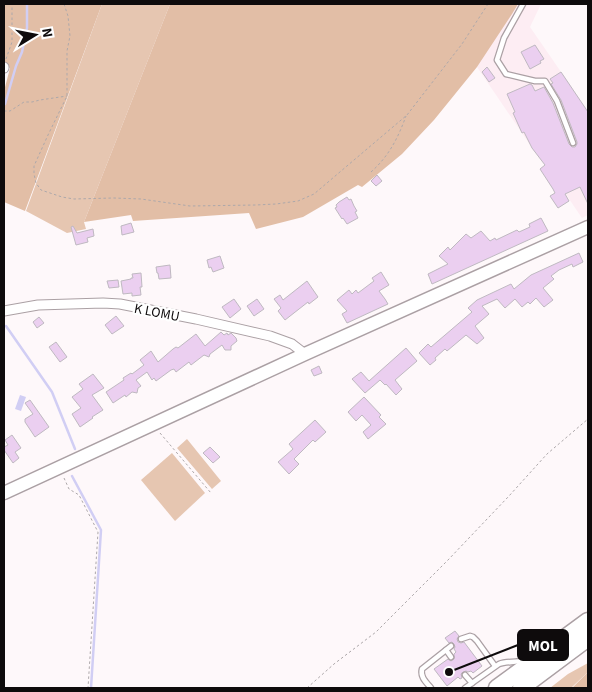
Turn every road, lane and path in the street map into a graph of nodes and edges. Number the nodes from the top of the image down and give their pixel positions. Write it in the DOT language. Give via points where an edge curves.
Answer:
graph roads {
  1 [pos="12,4"];
  2 [pos="64,4"];
  3 [pos="488,4"];
  4 [pos="523,4"];
  5 [pos="4,67"];
  6 [pos="68,96"];
  7 [pos="4,111"];
  8 [pos="407,115"];
  9 [pos="573,143"];
  10 [pos="371,172"];
  11 [pos="588,227"];
  12 [pos="4,311"];
  13 [pos="305,354"];
  14 [pos="588,419"];
  15 [pos="155,424"];
  16 [pos="59,468"];
  17 [pos="4,493"];
  18 [pos="210,493"];
  19 [pos="588,619"];
  20 [pos="561,634"];
  21 [pos="588,638"];
  22 [pos="461,639"];
  23 [pos="451,646"];
  24 [pos="446,650"];
  25 [pos="451,657"];
  26 [pos="529,657"];
  27 [pos="495,666"];
  28 [pos="465,675"];
  29 [pos="472,683"];
  30 [pos="88,688"];
  31 [pos="306,688"];
  32 [pos="431,688"];
  33 [pos="465,688"];
  34 [pos="497,688"];
  35 [pos="521,688"];
  1 -- 5 [label="path" via="12,42"];
  2 -- 6 [label="path" via="70,36"];
  3 -- 8 [label="path" via="462,44"];
  4 -- 9 [label="lane" via="504,38 497,60 506,74 545,81"];
  6 -- 7 [label="path" via="24,102"];
  6 -- 8 [label="path" via="34,166 36,183 41,190 74,199 142,199 190,206 298,201 314,194"];
  8 -- 10 [label="path" via="389,154"];
  11 -- 13 [label="street"];
  12 -- 13 [label="street, K LOMU" via="38,305 120,304 270,336 292,344"];
  13 -- 15 [label="street"];
  14 -- 31 [label="path" via="547,454 376,632"];
  15 -- 16 [label="street"];
  15 -- 18 [label="path"];
  16 -- 17 [label="street"];
  16 -- 30 [label="path" via="69,489 79,495 98,532"];
  19 -- 20 [label="lane"];
  19 -- 34 [label="highway"];
  21 -- 35 [label="highway"];
  22 -- 27 [label="lane" via="475,638"];
  23 -- 24 [label="lane"];
  24 -- 25 [label="lane"];
  24 -- 32 [label="lane" via="422,669 422,676"];
  26 -- 27 [label="lane"];
  27 -- 29 [label="lane"];
  28 -- 29 [label="lane"];
  29 -- 33 [label="lane"];
}
